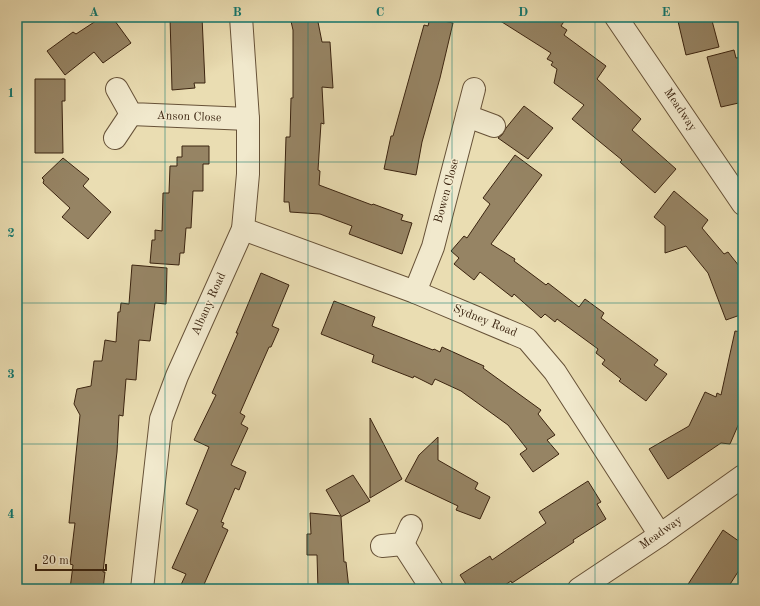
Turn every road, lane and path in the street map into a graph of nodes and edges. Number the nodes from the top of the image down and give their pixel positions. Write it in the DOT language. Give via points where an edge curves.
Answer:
graph roads {
  1 [pos="241,17"];
  2 [pos="616,17"];
  3 [pos="117,89"];
  4 [pos="474,89"];
  5 [pos="131,114"];
  6 [pos="467,116"];
  7 [pos="248,119"];
  8 [pos="494,126"];
  9 [pos="115,138"];
  10 [pos="743,204"];
  11 [pos="243,229"];
  12 [pos="415,292"];
  13 [pos="743,476"];
  14 [pos="660,535"];
  15 [pos="398,539"];
  16 [pos="142,589"];
  17 [pos="432,589"];
  18 [pos="579,589"];
  1 -- 7 [label="street, Albany Road"];
  2 -- 10 [label="street, Meadway"];
  3 -- 5 [label="street"];
  4 -- 6 [label="street, Bowen Close"];
  5 -- 7 [label="street, Anson Close"];
  5 -- 9 [label="street"];
  6 -- 8 [label="street"];
  6 -- 12 [label="street, Bowen Close" via="433,247"];
  7 -- 11 [label="street, Albany Road" via="248,174"];
  11 -- 12 [label="street, Sydney Road"];
  11 -- 16 [label="street, Albany Road" via="177,376 161,419"];
  12 -- 14 [label="street, Sydney Road" via="527,339 555,372"];
  13 -- 14 [label="street, Meadway"];
  14 -- 18 [label="street, Meadway"];
  15 -- 17 [label="street"];
}
